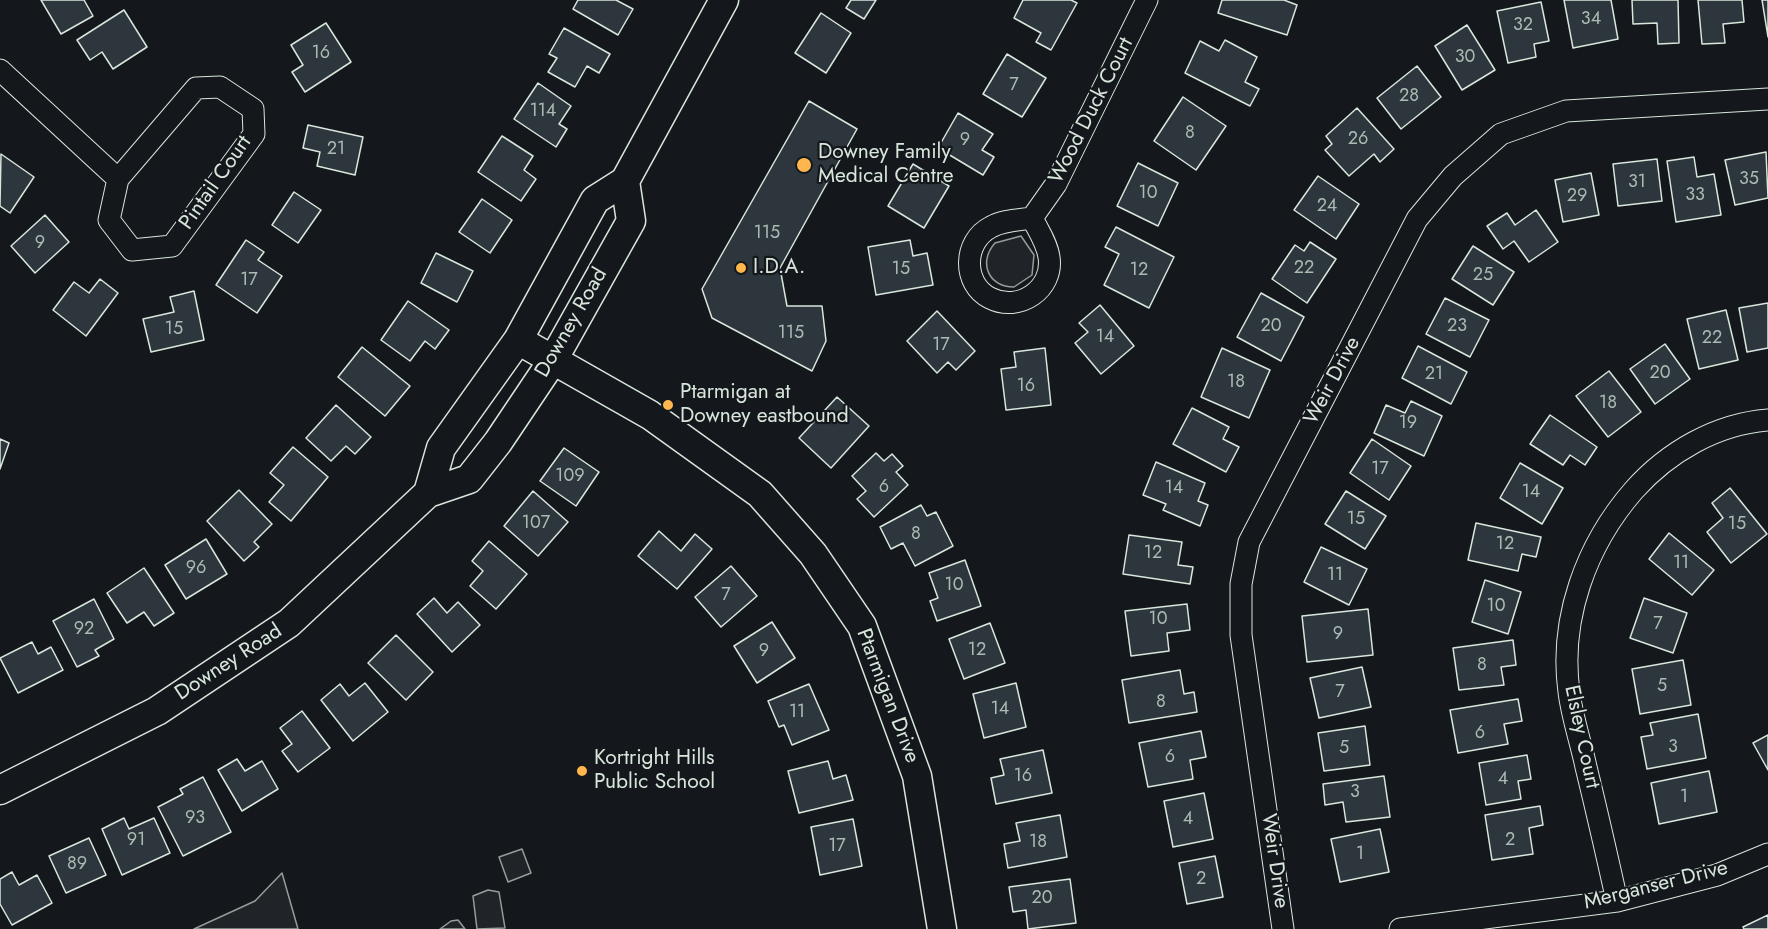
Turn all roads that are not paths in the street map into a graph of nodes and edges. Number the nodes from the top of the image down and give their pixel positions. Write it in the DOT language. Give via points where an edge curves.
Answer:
graph roads {
  1 [pos="723,0"];
  2 [pos="1147,0"];
  3 [pos="0,70"];
  4 [pos="1768,99"];
  5 [pos="118,179"];
  6 [pos="625,181"];
  7 [pos="1032,218"];
  8 [pos="518,340"];
  9 [pos="553,360"];
  10 [pos="1768,420"];
  11 [pos="428,493"];
  12 [pos="0,790"];
  13 [pos="1768,854"];
  14 [pos="1617,901"];
  15 [pos="942,929"];
  16 [pos="1283,929"];
  17 [pos="1400,929"];
  1 -- 6 [label="main road, Downey Road"];
  2 -- 7 [label="street, Wood Duck Court" via="1056,184"];
  3 -- 5 [label="street"];
  4 -- 16 [label="street, Weir Drive" via="1566,111 1501,134 1453,176 1417,219 1249,542 1241,584 1241,635"];
  5 -- 5 [label="street, Pintail Court" via="109,220 132,250 172,246 254,134 253,109 220,87 196,88"];
  6 -- 8 [label="main road, Downey Road" via="595,200"];
  6 -- 9 [label="main road, Downey Road" via="631,221"];
  8 -- 9 [label="main road, Ptarmigan Drive"];
  8 -- 11 [label="main road, Downey Road" via="441,448"];
  9 -- 11 [label="main road, Downey Road" via="469,478"];
  9 -- 15 [label="main road, Ptarmigan Drive" via="650,415 760,494 813,554 862,626 917,776"];
  10 -- 14 [label="street, Elsley Court" via="1714,433 1655,469 1616,513 1595,546 1580,582 1570,621 1569,692"];
  11 -- 12 [label="main road, Downey Road" via="289,623 157,711"];
  13 -- 14 [label="street, Merganser Drive" via="1717,875"];
  14 -- 17 [label="street, Merganser Drive"];
}
